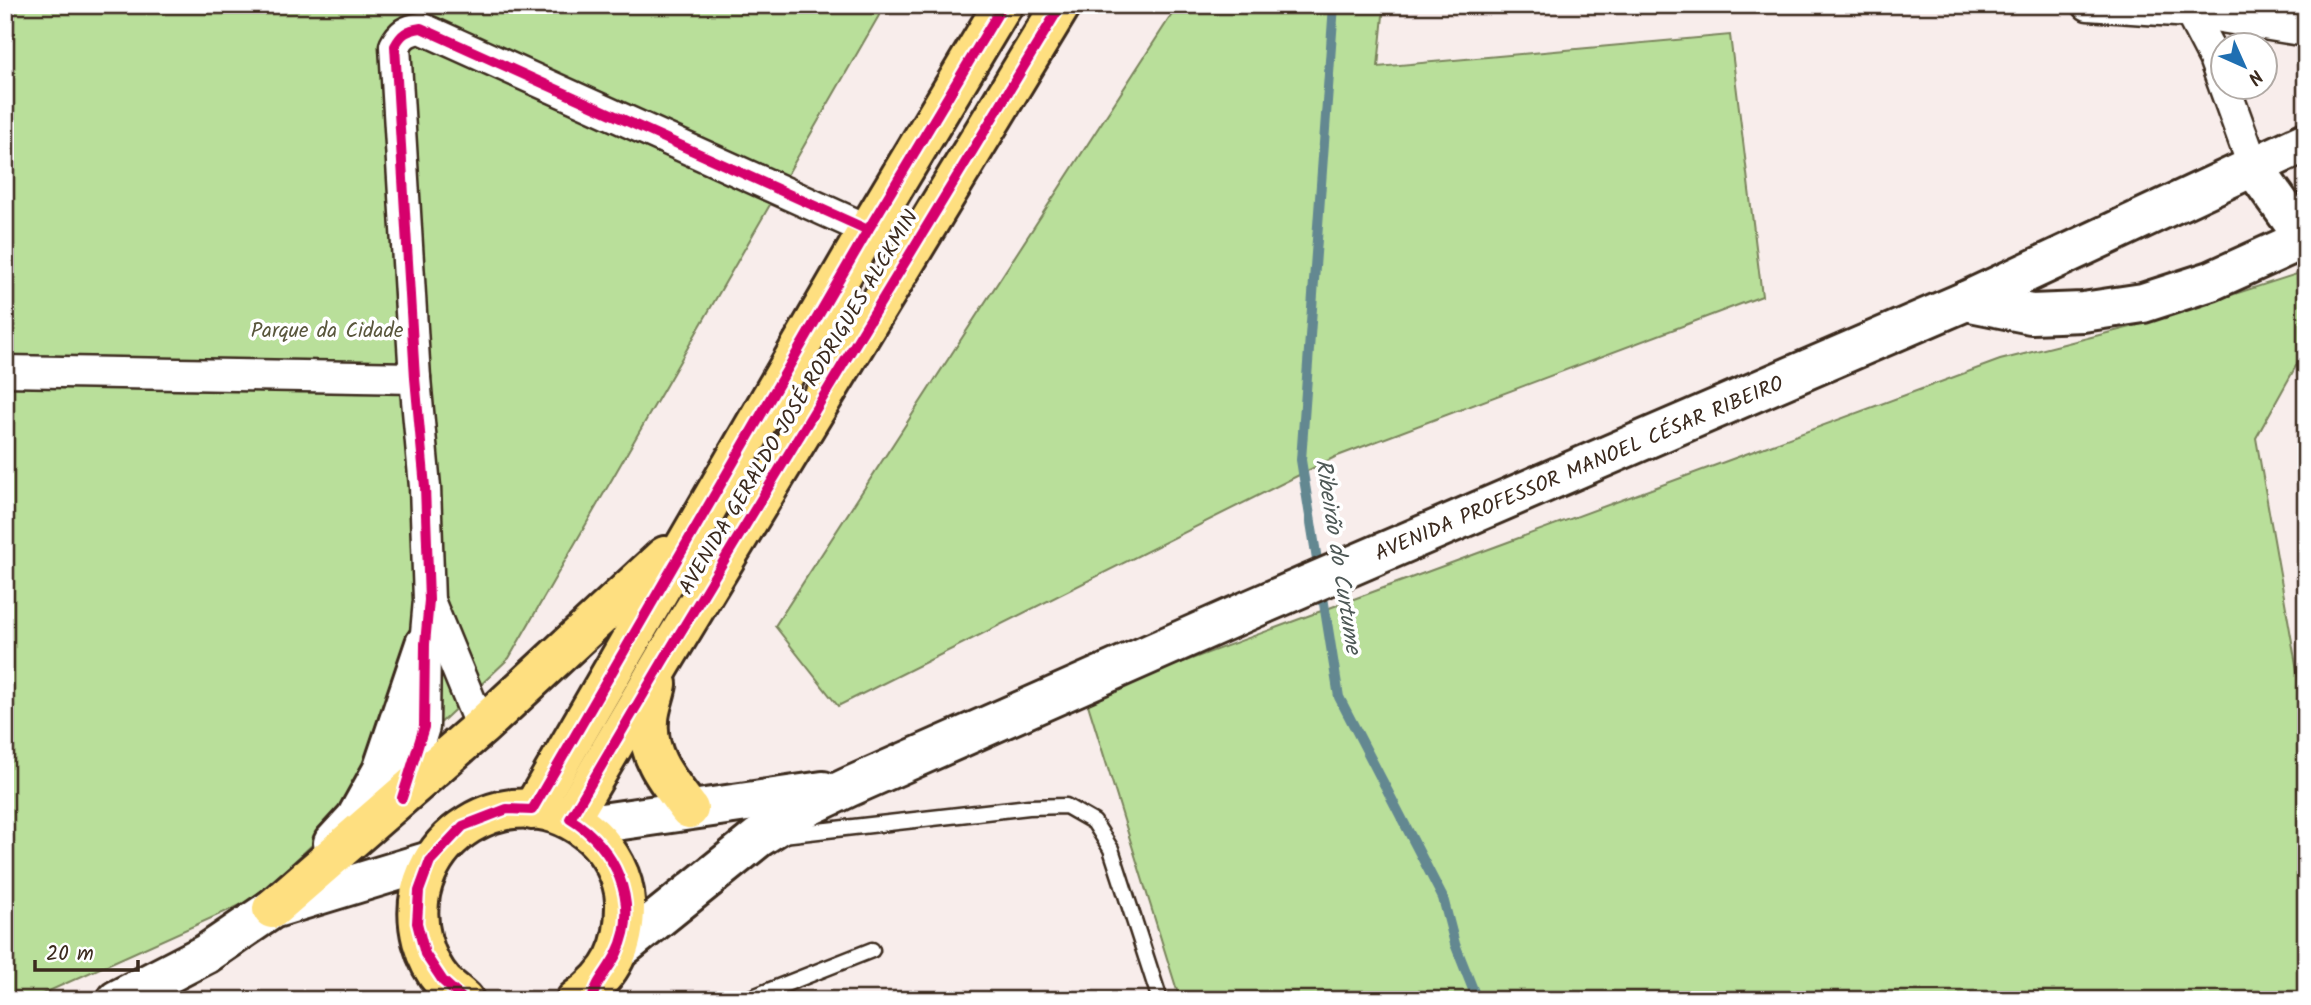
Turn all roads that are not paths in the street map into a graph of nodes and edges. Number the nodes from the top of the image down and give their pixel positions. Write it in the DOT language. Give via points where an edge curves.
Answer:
graph roads {
  1 [pos="1003,5"];
  2 [pos="1061,5"];
  3 [pos="2088,5"];
  4 [pos="2190,12"];
  5 [pos="2306,31"];
  6 [pos="2306,142"];
  7 [pos="2254,168"];
  8 [pos="868,230"];
  9 [pos="2305,239"];
  10 [pos="1966,301"];
  11 [pos="5,371"];
  12 [pos="415,378"];
  13 [pos="695,528"];
  14 [pos="429,600"];
  15 [pos="425,644"];
  16 [pos="663,660"];
  17 [pos="481,727"];
  18 [pos="849,787"];
  19 [pos="402,798"];
  20 [pos="689,809"];
  21 [pos="532,810"];
  22 [pos="576,823"];
  23 [pos="758,838"];
  24 [pos="430,861"];
  25 [pos="272,909"];
  26 [pos="619,950"];
  27 [pos="872,950"];
  28 [pos="783,993"];
  29 [pos="587,996"];
  30 [pos="117,1000"];
  31 [pos="464,1000"];
  32 [pos="745,1000"];
  33 [pos="1160,1000"];
  1 -- 8 [label="main road, AVENIDA GERALDO JOSÉ RODRIGUES ALCKMIN"];
  2 -- 16 [label="main road, AVENIDA GERALDO JOSÉ RODRIGUES ALCKMIN"];
  3 -- 4 [label="street"];
  4 -- 5 [label="street"];
  4 -- 7 [label="street" via="2214,58"];
  6 -- 7 [label="main road, AVENIDA PROFESSOR MANOEL CÉSAR RIBEIRO"];
  7 -- 9 [label="main road"];
  7 -- 10 [label="main road, AVENIDA PROFESSOR MANOEL CÉSAR RIBEIRO"];
  8 -- 12 [label="street" via="421,28 409,30 395,46"];
  8 -- 13 [label="main road, AVENIDA GERALDO JOSÉ RODRIGUES ALCKMIN"];
  9 -- 10 [label="main road" via="2211,281 2143,303 2031,314"];
  10 -- 18 [label="main road, AVENIDA PROFESSOR MANOEL CÉSAR RIBEIRO"];
  11 -- 12 [label="street"];
  12 -- 14 [label="street"];
  13 -- 17 [label="main road"];
  13 -- 21 [label="main road, AVENIDA GERALDO JOSÉ RODRIGUES ALCKMIN"];
  14 -- 15 [label="street"];
  14 -- 17 [label="street"];
  15 -- 19 [label="street" via="424,727"];
  15 -- 25 [label="main road" via="382,771 356,818"];
  16 -- 20 [label="main road" via="649,722 651,751"];
  16 -- 22 [label="main road, AVENIDA GERALDO JOSÉ RODRIGUES ALCKMIN"];
  17 -- 19 [label="main road"];
  18 -- 20 [label="main road, AVENIDA PROFESSOR MANOEL CÉSAR RIBEIRO"];
  18 -- 23 [label="main road, AVENIDA PROFESSOR MANOEL CÉSAR RIBEIRO"];
  19 -- 25 [label="main road"];
  20 -- 22 [label="main road, AVENIDA PROFESSOR MANOEL CÉSAR RIBEIRO"];
  21 -- 22 [label="main road" via="556,813"];
  21 -- 24 [label="main road" via="507,809 463,826"];
  22 -- 26 [label="main road" via="602,845 617,868 625,895 626,923"];
  23 -- 26 [label="main road, AVENIDA PROFESSOR MANOEL CÉSAR RIBEIRO"];
  23 -- 33 [label="lane" via="1066,806 1094,822 1111,849"];
  24 -- 25 [label="main road"];
  24 -- 31 [label="main road" via="419,891 417,923 425,954 443,981"];
  25 -- 30 [label="main road" via="206,954"];
  26 -- 29 [label="main road"];
  27 -- 28 [label="lane"];
  28 -- 32 [label="lane"];
}
